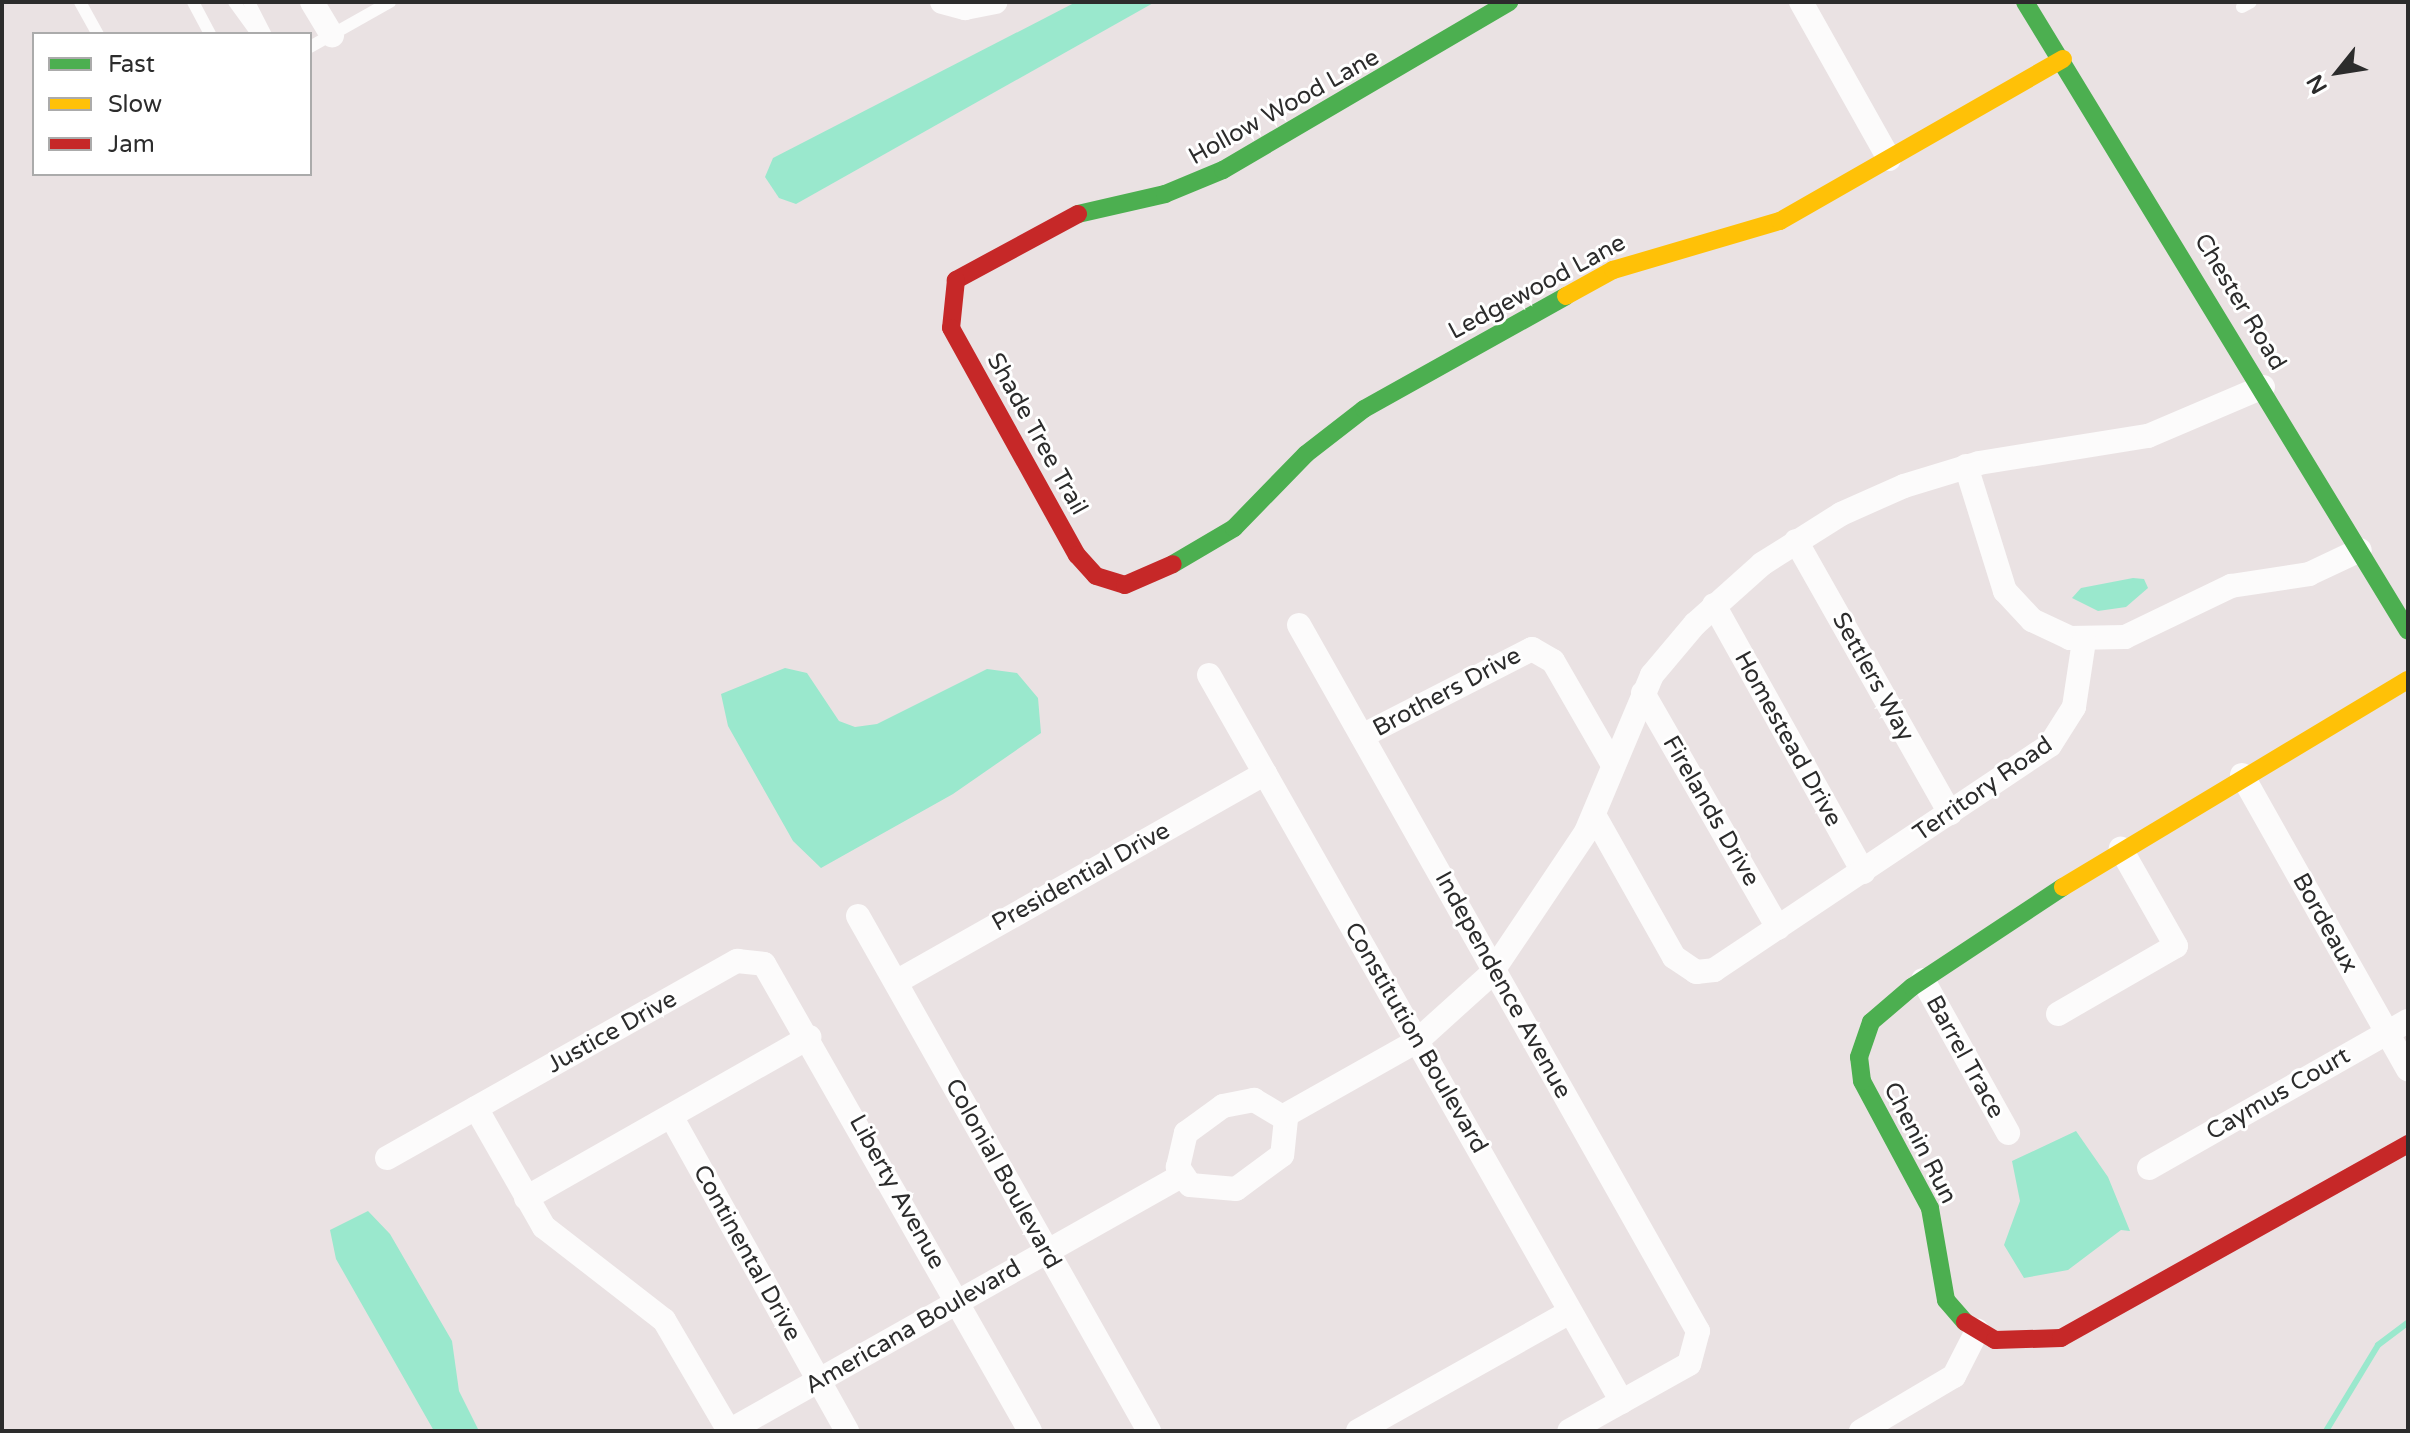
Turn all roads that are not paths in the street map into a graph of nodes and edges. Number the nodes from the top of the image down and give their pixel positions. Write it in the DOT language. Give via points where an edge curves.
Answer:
graph roads {
  1 [pos="80,2"];
  2 [pos="193,2"];
  3 [pos="234,2"];
  4 [pos="249,2"];
  5 [pos="312,2"];
  6 [pos="390,2"];
  7 [pos="995,2"];
  8 [pos="1509,2"];
  9 [pos="1801,2"];
  10 [pos="2025,2"];
  11 [pos="947,4"];
  12 [pos="97,32"];
  13 [pos="209,32"];
  14 [pos="256,32"];
  15 [pos="264,32"];
  16 [pos="332,35"];
  17 [pos="312,46"];
  18 [pos="2063,59"];
  19 [pos="1889,159"];
  20 [pos="949,294"];
  21 [pos="2263,387"];
  22 [pos="1966,466"];
  23 [pos="1796,541"];
  24 [pos="2360,550"];
  25 [pos="1110,582"];
  26 [pos="1714,605"];
  27 [pos="1299,625"];
  28 [pos="2408,631"];
  29 [pos="2084,641"];
  30 [pos="1209,675"];
  31 [pos="2408,680"];
  32 [pos="1643,693"];
  33 [pos="1362,736"];
  34 [pos="1613,765"];
  35 [pos="1265,773"];
  36 [pos="2242,775"];
  37 [pos="1950,813"];
  38 [pos="1594,815"];
  39 [pos="2121,849"];
  40 [pos="1863,872"];
  41 [pos="858,916"];
  42 [pos="1778,928"];
  43 [pos="1495,969"];
  44 [pos="1923,980"];
  45 [pos="896,982"];
  46 [pos="2058,1014"];
  47 [pos="2398,1027"];
  48 [pos="809,1037"];
  49 [pos="1417,1041"];
  50 [pos="2408,1070"];
  51 [pos="476,1108"];
  52 [pos="671,1116"];
  53 [pos="1284,1116"];
  54 [pos="2008,1133"];
  55 [pos="2408,1144"];
  56 [pos="387,1158"];
  57 [pos="2149,1168"];
  58 [pos="1181,1176"];
  59 [pos="526,1198"];
  60 [pos="1047,1251"];
  61 [pos="958,1301"];
  62 [pos="1570,1312"];
  63 [pos="1977,1331"];
  64 [pos="818,1380"];
  65 [pos="1622,1402"];
  66 [pos="729,1431"];
  67 [pos="847,1431"];
  68 [pos="1030,1431"];
  69 [pos="1149,1431"];
  70 [pos="1358,1431"];
  71 [pos="1569,1431"];
  72 [pos="1861,1431"];
  1 -- 12 [label="lane"];
  2 -- 13 [label="lane"];
  3 -- 14 [label="lane"];
  4 -- 15 [label="lane"];
  5 -- 16 [label="street"];
  6 -- 16 [label="lane"];
  7 -- 11 [label="street"];
  8 -- 20 [label="street, Hollow Wood Lane" via="1462,36 1208,178 1051,221 965,270"];
  9 -- 19 [label="street"];
  10 -- 18 [label="street, Chester Road"];
  16 -- 17 [label="lane"];
  18 -- 19 [label="street, Ledgewood Lane"];
  18 -- 21 [label="street, Chester Road"];
  19 -- 25 [label="street, Ledgewood Lane" via="1771,225 1648,256 1586,284 1350,418 1224,535 1141,582"];
  20 -- 25 [label="street, Shade Tree Trail" via="951,328 1070,542 1091,572"];
  21 -- 22 [label="street" via="2137,439"];
  21 -- 24 [label="street, Chester Road"];
  22 -- 23 [label="street" via="1866,502"];
  22 -- 29 [label="street" via="2005,591 2032,620"];
  23 -- 26 [label="street"];
  23 -- 37 [label="street, Settlers Way"];
  24 -- 28 [label="street, Chester Road"];
  24 -- 29 [label="street" via="2309,574 2231,586 2125,637"];
  26 -- 32 [label="street"];
  26 -- 40 [label="street, Homestead Drive"];
  27 -- 33 [label="street, Independence Avenue"];
  29 -- 37 [label="street, Territory Road" via="2074,707 2060,736"];
  30 -- 35 [label="street, Constitution Boulevard"];
  31 -- 36 [label="street, Chenin Run"];
  32 -- 34 [label="street"];
  32 -- 42 [label="street, Firelands Drive"];
  33 -- 34 [label="street, Brothers Drive" via="1532,649 1553,661"];
  33 -- 43 [label="street, Independence Avenue"];
  34 -- 38 [label="street"];
  35 -- 45 [label="street, Presidential Drive"];
  35 -- 49 [label="street, Constitution Boulevard"];
  36 -- 39 [label="street, Chenin Run"];
  36 -- 47 [label="street, Bordeaux"];
  37 -- 40 [label="street, Territory Road"];
  38 -- 42 [label="street, Territory Road" via="1674,957 1696,972 1719,968"];
  38 -- 43 [label="street" via="1542,906"];
  39 -- 44 [label="street, Chenin Run"];
  39 -- 46 [label="street" via="2176,946"];
  40 -- 42 [label="street, Territory Road"];
  41 -- 45 [label="street, Colonial Boulevard"];
  43 -- 49 [label="street"];
  43 -- 65 [label="street, Independence Avenue" via="1698,1331 1699,1347 1689,1364"];
  44 -- 54 [label="street, Barrel Trace"];
  44 -- 63 [label="street, Chenin Run" via="1871,1022 1860,1071 1930,1208 1946,1300"];
  45 -- 60 [label="street, Colonial Boulevard"];
  47 -- 50 [label="street, Bordeaux"];
  47 -- 57 [label="street, Caymus Court"];
  48 -- 51 [label="street, Justice Drive" via="771,969 741,960"];
  48 -- 52 [label="street"];
  48 -- 61 [label="street, Liberty Avenue"];
  49 -- 53 [label="street"];
  49 -- 62 [label="street, Constitution Boulevard"];
  51 -- 56 [label="street, Justice Drive"];
  51 -- 59 [label="street"];
  52 -- 59 [label="street"];
  52 -- 64 [label="street, Continental Drive"];
  53 -- 58 [label="street" via="1254,1100 1214,1110 1186,1133"];
  53 -- 58 [label="street" via="1287,1145 1258,1178 1216,1193"];
  55 -- 63 [label="street, Chenin Run" via="2061,1338 2016,1343"];
  58 -- 60 [label="street, Americana Boulevard"];
  59 -- 66 [label="street" via="556,1241 628,1285 664,1320"];
  60 -- 61 [label="street, Americana Boulevard"];
  60 -- 69 [label="street, Colonial Boulevard"];
  61 -- 64 [label="street, Americana Boulevard"];
  61 -- 68 [label="street, Liberty Avenue"];
  62 -- 65 [label="street, Constitution Boulevard"];
  62 -- 70 [label="street"];
  63 -- 72 [label="street" via="1954,1376"];
  64 -- 66 [label="street, Americana Boulevard"];
  64 -- 67 [label="street, Continental Drive"];
  65 -- 71 [label="street"];
}
